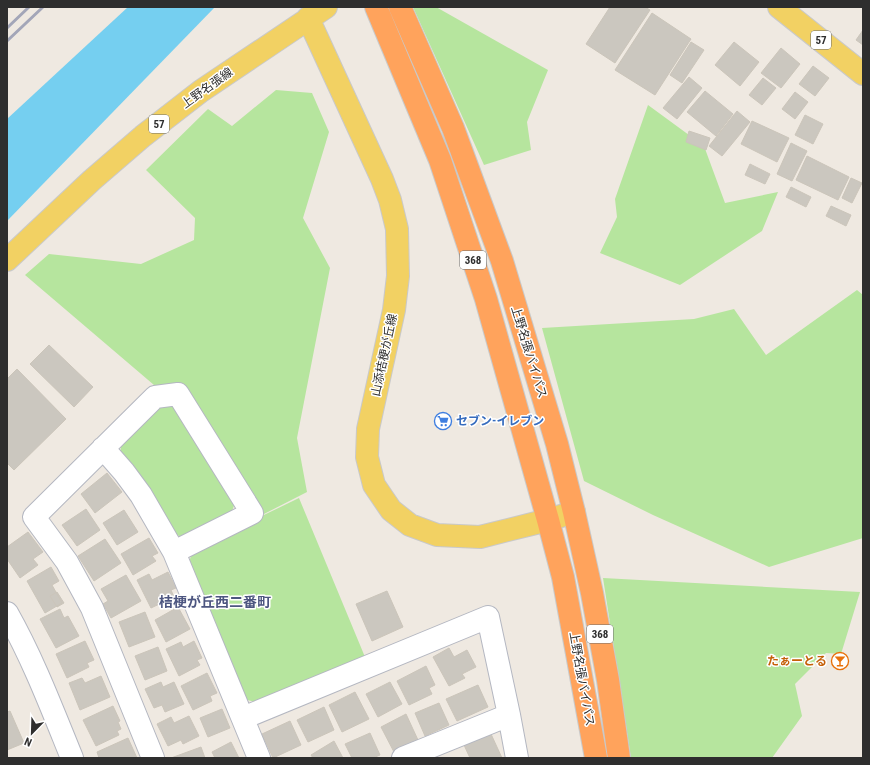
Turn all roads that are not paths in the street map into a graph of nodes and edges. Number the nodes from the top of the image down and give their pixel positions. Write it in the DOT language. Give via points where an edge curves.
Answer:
graph roads {
  1 [pos="376,7"];
  2 [pos="400,7"];
  3 [pos="787,9"];
  4 [pos="313,11"];
  5 [pos="863,74"];
  6 [pos="7,260"];
  7 [pos="103,448"];
  8 [pos="574,512"];
  9 [pos="548,520"];
  10 [pos="174,552"];
  11 [pos="7,613"];
  12 [pos="509,715"];
  13 [pos="243,718"];
  14 [pos="72,758"];
  15 [pos="153,758"];
  16 [pos="259,758"];
  17 [pos="403,758"];
  18 [pos="517,758"];
  19 [pos="596,758"];
  20 [pos="619,758"];
  1 -- 9 [label="highway, 上野名張バイパス / 368" via="440,160 486,299"];
  2 -- 8 [label="highway, 上野名張バイパス / 368" via="453,128 502,261"];
  3 -- 5 [label="main road, 57"];
  4 -- 6 [label="main road, 上野名張線 / 57" via="143,136"];
  4 -- 9 [label="main road, 山添桔梗が丘線" via="382,179 397,229 398,276 394,310 368,429 367,457 374,485 391,510 410,525 437,535 480,537"];
  7 -- 10 [label="street" via="141,495"];
  7 -- 10 [label="street" via="155,397 178,394 252,513"];
  7 -- 15 [label="street" via="34,517 67,562 92,608"];
  8 -- 9 [label="main road, 山添桔梗が丘線"];
  8 -- 20 [label="highway, 上野名張バイパス / 368" via="608,680"];
  9 -- 19 [label="highway, 上野名張バイパス / 368" via="563,577"];
  10 -- 13 [label="street"];
  11 -- 14 [label="street" via="32,662"];
  12 -- 13 [label="street" via="488,617"];
  12 -- 17 [label="street"];
  12 -- 18 [label="street"];
  13 -- 16 [label="street"];
}
